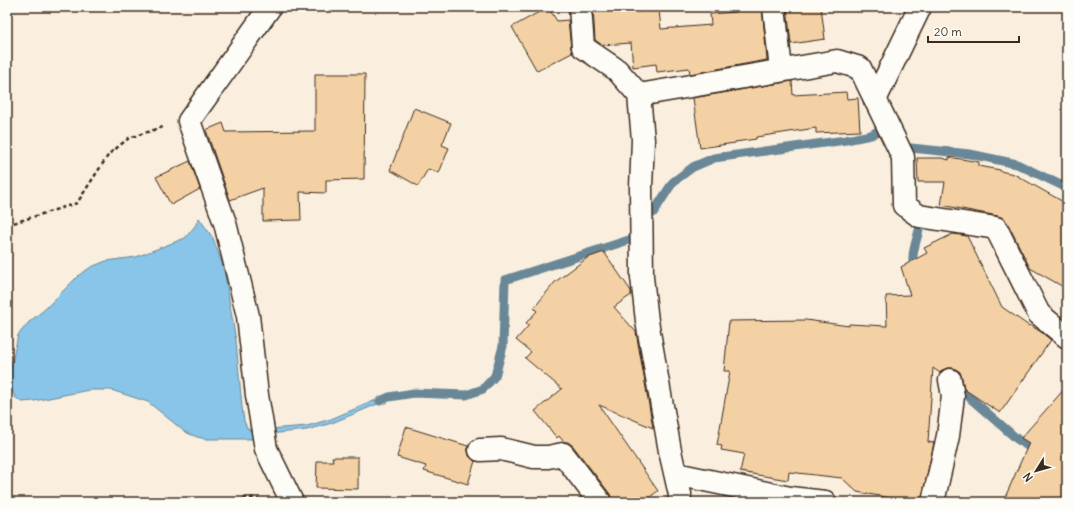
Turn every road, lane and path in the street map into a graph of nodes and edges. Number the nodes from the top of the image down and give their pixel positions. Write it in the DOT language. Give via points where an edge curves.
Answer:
graph roads {
  1 [pos="270,7"];
  2 [pos="580,7"];
  3 [pos="774,7"];
  4 [pos="920,7"];
  5 [pos="781,70"];
  6 [pos="638,95"];
  7 [pos="875,100"];
  8 [pos="189,121"];
  9 [pos="7,225"];
  10 [pos="1067,336"];
  11 [pos="950,380"];
  12 [pos="480,450"];
  13 [pos="678,487"];
  14 [pos="243,498"];
  15 [pos="263,502"];
  16 [pos="292,502"];
  17 [pos="600,502"];
  18 [pos="664,502"];
  19 [pos="825,502"];
  20 [pos="933,502"];
  1 -- 8 [label="street"];
  2 -- 6 [label="street" via="582,47 618,70"];
  3 -- 5 [label="street"];
  4 -- 7 [label="street"];
  5 -- 6 [label="street"];
  5 -- 7 [label="street" via="837,61 860,68"];
  6 -- 13 [label="street" via="643,140 642,277"];
  7 -- 10 [label="street" via="903,157 904,205 919,216 996,228 1039,314"];
  8 -- 9 [label="path" via="129,138 109,154 77,204"];
  8 -- 16 [label="street" via="224,223 248,316 266,449"];
  11 -- 20 [label="street" via="954,396"];
  12 -- 17 [label="street" via="501,449 534,457 563,454"];
  13 -- 18 [label="street"];
  13 -- 19 [label="street"];
  14 -- 15 [label="path" via="257,498"];
}
